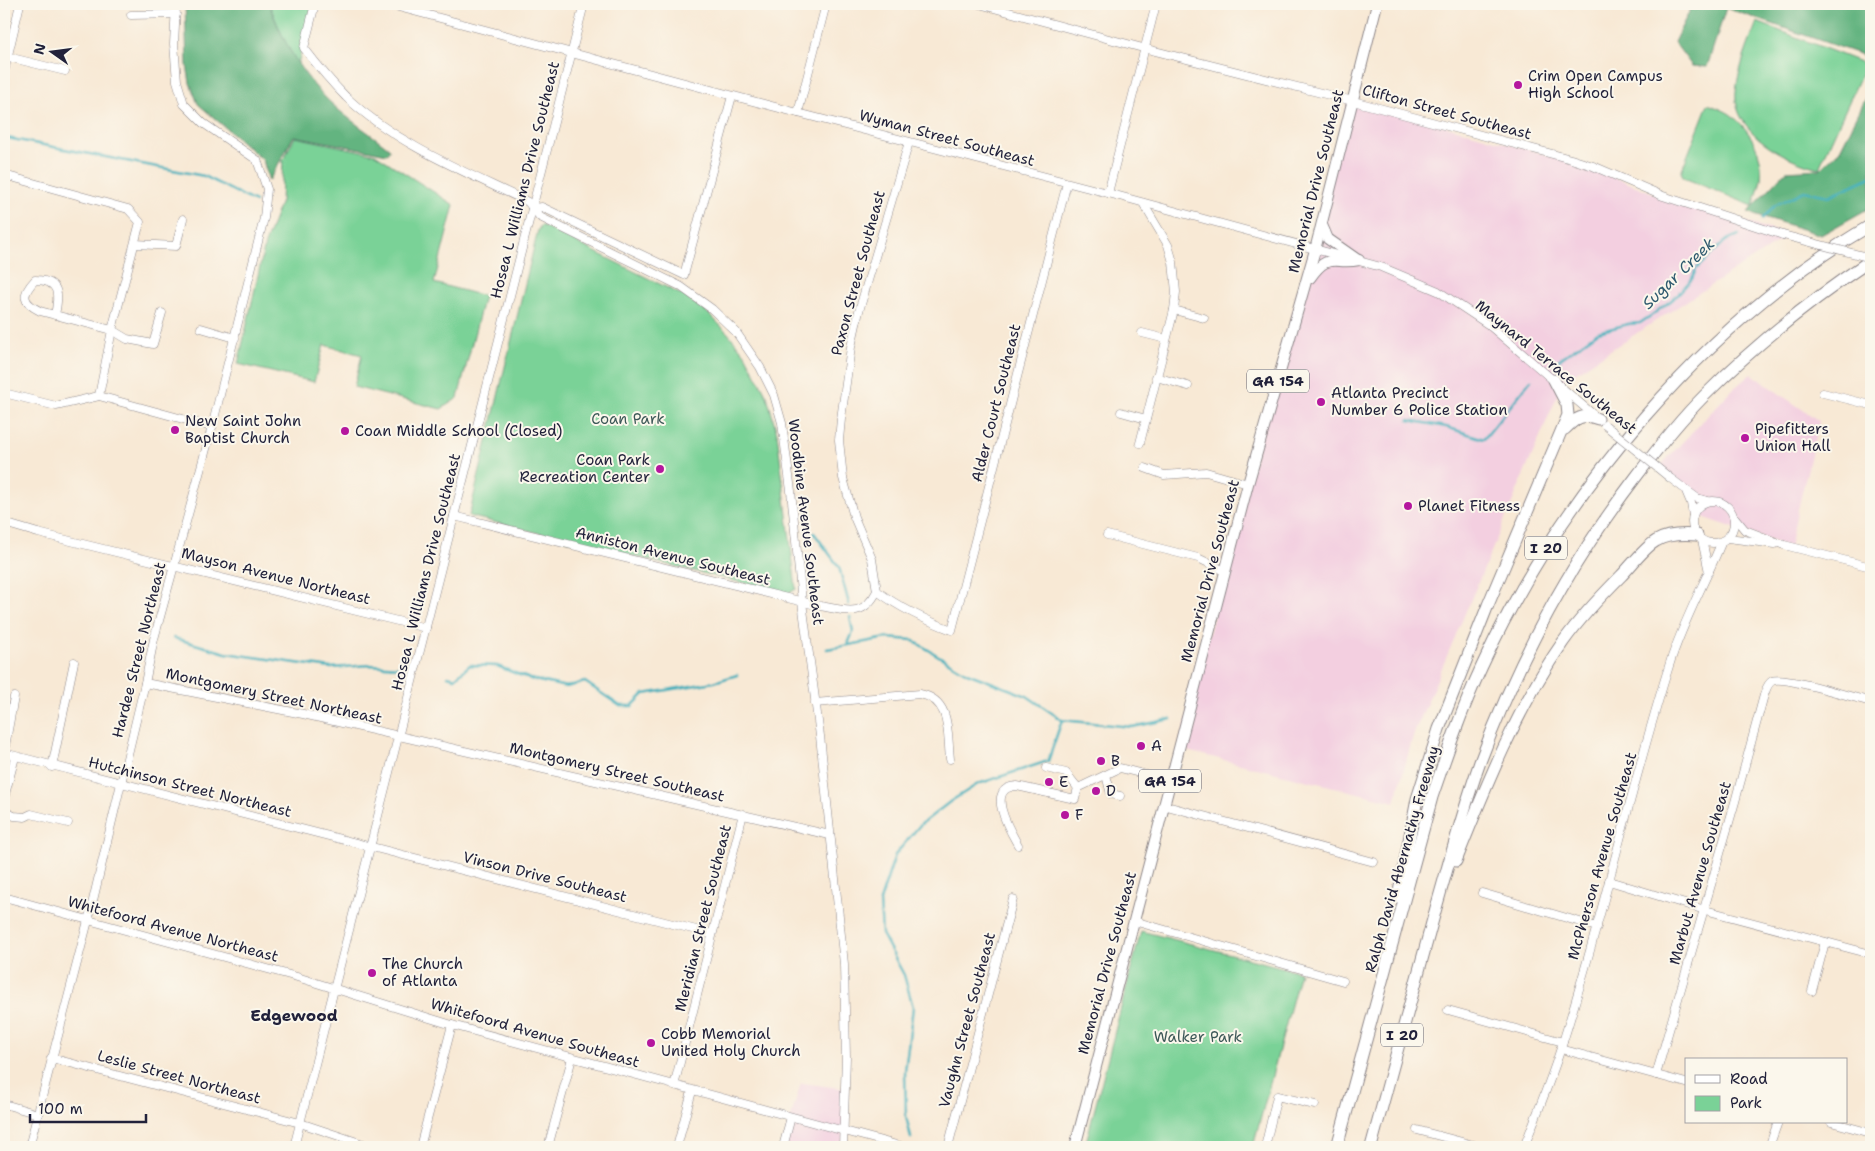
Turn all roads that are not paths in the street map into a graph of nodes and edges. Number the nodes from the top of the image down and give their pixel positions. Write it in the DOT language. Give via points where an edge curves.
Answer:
graph roads {
  1 [pos="20,4"];
  2 [pos="176,4"];
  3 [pos="315,4"];
  4 [pos="387,4"];
  5 [pos="584,4"];
  6 [pos="826,4"];
  7 [pos="979,4"];
  8 [pos="1156,4"];
  9 [pos="1377,4"];
  10 [pos="176,14"];
  11 [pos="131,15"];
  12 [pos="1144,48"];
  13 [pos="572,53"];
  14 [pos="8,57"];
  15 [pos="65,71"];
  16 [pos="4,72"];
  17 [pos="732,96"];
  18 [pos="1352,100"];
  19 [pos="798,113"];
  20 [pos="909,142"];
  21 [pos="4,175"];
  22 [pos="1067,183"];
  23 [pos="1108,193"];
  24 [pos="1143,203"];
  25 [pos="532,209"];
  26 [pos="183,219"];
  27 [pos="1321,224"];
  28 [pos="1871,225"];
  29 [pos="135,244"];
  30 [pos="1315,250"];
  31 [pos="1871,259"];
  32 [pos="1359,260"];
  33 [pos="1304,287"];
  34 [pos="1174,310"];
  35 [pos="162,313"];
  36 [pos="55,315"];
  37 [pos="1204,318"];
  38 [pos="201,328"];
  39 [pos="112,330"];
  40 [pos="1142,333"];
  41 [pos="234,338"];
  42 [pos="1166,339"];
  43 [pos="1156,377"];
  44 [pos="1554,380"];
  45 [pos="1188,386"];
  46 [pos="4,393"];
  47 [pos="1823,393"];
  48 [pos="99,396"];
  49 [pos="1871,405"];
  50 [pos="1121,412"];
  51 [pos="1146,419"];
  52 [pos="1601,422"];
  53 [pos="212,427"];
  54 [pos="1560,436"];
  55 [pos="1140,443"];
  56 [pos="1146,468"];
  57 [pos="1248,484"];
  58 [pos="1686,491"];
  59 [pos="1708,501"];
  60 [pos="1693,515"];
  61 [pos="454,516"];
  62 [pos="1734,518"];
  63 [pos="4,523"];
  64 [pos="1107,535"];
  65 [pos="1699,538"];
  66 [pos="1725,540"];
  67 [pos="1784,545"];
  68 [pos="173,565"];
  69 [pos="1871,567"];
  70 [pos="1226,571"];
  71 [pos="1709,574"];
  72 [pos="877,591"];
  73 [pos="802,602"];
  74 [pos="426,628"];
  75 [pos="74,662"];
  76 [pos="145,682"];
  77 [pos="14,697"];
  78 [pos="1871,702"];
  79 [pos="815,704"];
  80 [pos="398,736"];
  81 [pos="4,753"];
  82 [pos="15,756"];
  83 [pos="950,759"];
  84 [pos="52,767"];
  85 [pos="1046,768"];
  86 [pos="1106,774"];
  87 [pos="1170,781"];
  88 [pos="120,784"];
  89 [pos="1078,788"];
  90 [pos="1120,796"];
  91 [pos="4,798"];
  92 [pos="1163,804"];
  93 [pos="4,811"];
  94 [pos="743,814"];
  95 [pos="68,823"];
  96 [pos="830,835"];
  97 [pos="1018,845"];
  98 [pos="370,846"];
  99 [pos="1374,862"];
  100 [pos="1610,881"];
  101 [pos="1482,893"];
  102 [pos="4,897"];
  103 [pos="1012,899"];
  104 [pos="1705,910"];
  105 [pos="88,920"];
  106 [pos="1134,921"];
  107 [pos="1432,923"];
  108 [pos="1597,927"];
  109 [pos="712,934"];
  110 [pos="1825,942"];
  111 [pos="1871,954"];
  112 [pos="1383,978"];
  113 [pos="1343,981"];
  114 [pos="334,988"];
  115 [pos="1812,990"];
  116 [pos="1448,1010"];
  117 [pos="452,1025"];
  118 [pos="1562,1046"];
  119 [pos="52,1058"];
  120 [pos="572,1058"];
  121 [pos="1656,1075"];
  122 [pos="1685,1083"];
  123 [pos="674,1086"];
  124 [pos="692,1091"];
  125 [pos="4,1104"];
  126 [pos="1315,1104"];
  127 [pos="38,1114"];
  128 [pos="791,1117"];
  129 [pos="300,1123"];
  130 [pos="1777,1124"];
  131 [pos="1838,1124"];
  132 [pos="1417,1130"];
  133 [pos="844,1131"];
  134 [pos="1871,1133"];
  135 [pos="29,1147"];
  136 [pos="294,1147"];
  137 [pos="372,1147"];
  138 [pos="420,1147"];
  139 [pos="548,1147"];
  140 [pos="677,1147"];
  141 [pos="783,1147"];
  142 [pos="844,1147"];
  143 [pos="904,1147"];
  144 [pos="948,1147"];
  145 [pos="1075,1147"];
  146 [pos="1265,1147"];
  147 [pos="1337,1147"];
  148 [pos="1372,1147"];
  149 [pos="1481,1147"];
  150 [pos="1524,1147"];
  151 [pos="1769,1147"];
  1 -- 14 [label="street"];
  2 -- 10 [label="street"];
  3 -- 25 [label="street, Woodbine Avenue Southeast" via="304,48 347,98 418,148 528,202"];
  4 -- 13 [label="street, Wyman Street Southeast"];
  5 -- 13 [label="street, Hosea L Williams Drive Southeast"];
  6 -- 19 [label="street"];
  7 -- 12 [label="street, Clifton Street Southeast"];
  8 -- 12 [label="street"];
  9 -- 18 [label="main road, Memorial Drive Southeast / GA 154"];
  10 -- 11 [label="street"];
  10 -- 41 [label="street, Hardee Street Northeast" via="177,81 184,104 203,123 257,160 267,188 264,218"];
  12 -- 18 [label="street, Clifton Street Southeast"];
  12 -- 23 [label="street"];
  13 -- 17 [label="street, Wyman Street Southeast"];
  13 -- 25 [label="street, Hosea L Williams Drive Southeast"];
  14 -- 15 [label="street"];
  14 -- 16 [label="street"];
  17 -- 19 [label="street, Wyman Street Southeast"];
  17 -- 25 [label="street" via="684,275 542,207"];
  18 -- 27 [label="main road, Memorial Drive Southeast / GA 154"];
  18 -- 31 [label="street, Clifton Street Southeast, bridge" via="1571,159 1663,196 1783,235"];
  19 -- 20 [label="street, Wyman Street Southeast"];
  20 -- 22 [label="street, Wyman Street Southeast"];
  20 -- 72 [label="street, Paxon Street Southeast" via="859,311 839,440 843,478 852,511 872,559"];
  21 -- 29 [label="street" via="128,210 140,222"];
  22 -- 23 [label="street, Wyman Street Southeast"];
  22 -- 72 [label="street, Alder Court Southeast" via="952,630 928,622"];
  23 -- 24 [label="street, Wyman Street Southeast"];
  24 -- 30 [label="street, Wyman Street Southeast"];
  24 -- 34 [label="street" via="1168,245 1173,262"];
  25 -- 61 [label="street, Hosea L Williams Drive Southeast"];
  25 -- 73 [label="street, Woodbine Avenue Southeast" via="540,217 680,286 712,309 736,332 760,367 774,395 782,422"];
  26 -- 29 [label="street" via="176,246"];
  27 -- 30 [label="main road, Memorial Drive Southeast / GA 154"];
  27 -- 32 [label="main road" via="1328,239"];
  28 -- 112 [label="highway, Ralph David Abernathy Freeway / I 20" via="1793,277 1696,361 1600,474 1536,564 1482,665 1450,745 1432,797"];
  29 -- 39 [label="street"];
  30 -- 32 [label="street, Maynard Terrace Southeast"];
  30 -- 33 [label="main road, Memorial Drive Southeast / GA 154"];
  31 -- 107 [label="highway, I 20" via="1804,308 1703,397 1613,507 1572,568 1513,682 1479,765"];
  32 -- 33 [label="main road" via="1338,259 1322,263"];
  32 -- 44 [label="street, Maynard Terrace Southeast" via="1438,291 1489,325"];
  33 -- 57 [label="main road, Memorial Drive Southeast / GA 154"];
  34 -- 37 [label="street"];
  34 -- 42 [label="street"];
  35 -- 39 [label="street" via="153,344 127,339"];
  36 -- 36 [label="street" via="29,306 26,298 28,288 36,280 51,283 56,288"];
  36 -- 39 [label="street"];
  38 -- 41 [label="street"];
  39 -- 48 [label="street"];
  40 -- 42 [label="street"];
  41 -- 53 [label="street, Hardee Street Northeast"];
  42 -- 43 [label="street"];
  43 -- 45 [label="street"];
  43 -- 51 [label="street"];
  44 -- 52 [label="street, Maynard Terrace Southeast"];
  44 -- 54 [label="highway" via="1568,404 1568,415"];
  46 -- 48 [label="street" via="56,406"];
  47 -- 49 [label="street"];
  48 -- 53 [label="street"];
  50 -- 51 [label="street"];
  51 -- 55 [label="street"];
  52 -- 54 [label="highway" via="1582,416 1570,423"];
  52 -- 58 [label="street, Maynard Terrace Southeast, bridge"];
  53 -- 68 [label="street, Hardee Street Northeast"];
  54 -- 112 [label="highway" via="1457,682 1430,755 1414,814"];
  56 -- 57 [label="street" via="1164,475 1206,472"];
  57 -- 70 [label="main road, Memorial Drive Southeast / GA 154"];
  58 -- 59 [label="street, Maynard Terrace Southeast"];
  58 -- 60 [label="street"];
  59 -- 60 [label="street"];
  59 -- 62 [label="street" via="1722,502"];
  60 -- 65 [label="street" via="1692,522"];
  61 -- 73 [label="street, Anniston Avenue Southeast"];
  61 -- 74 [label="street, Hosea L Williams Drive Southeast"];
  62 -- 66 [label="street" via="1732,532"];
  62 -- 67 [label="street" via="1745,530"];
  63 -- 68 [label="street, Mayson Avenue Northeast"];
  64 -- 70 [label="street" via="1198,558"];
  65 -- 66 [label="street" via="1715,543"];
  65 -- 71 [label="street"];
  65 -- 107 [label="highway" via="1675,535 1656,540 1589,608 1563,642 1497,763"];
  66 -- 67 [label="street"];
  66 -- 71 [label="street, McPherson Avenue Southeast"];
  67 -- 69 [label="street"];
  68 -- 74 [label="street, Mayson Avenue Northeast"];
  68 -- 76 [label="street, Hardee Street Northeast"];
  70 -- 87 [label="main road, Memorial Drive Southeast / GA 154"];
  71 -- 100 [label="street, McPherson Avenue Southeast" via="1669,665"];
  72 -- 73 [label="street, Anniston Avenue Southeast" via="869,604 854,610"];
  73 -- 79 [label="street, Woodbine Avenue Southeast"];
  74 -- 80 [label="street, Hosea L Williams Drive Southeast"];
  75 -- 84 [label="street"];
  76 -- 80 [label="street, Montgomery Street Northeast"];
  76 -- 88 [label="street, Hardee Street Northeast"];
  77 -- 81 [label="street"];
  78 -- 104 [label="street, Marbut Avenue Southeast" via="1788,680 1769,683"];
  79 -- 83 [label="street" via="927,695 939,702 943,710"];
  79 -- 96 [label="street, Woodbine Avenue Southeast"];
  80 -- 94 [label="street, Montgomery Street Southeast"];
  80 -- 98 [label="street, Hosea L Williams Drive Southeast"];
  81 -- 82 [label="street, Hutchinson Street Northeast"];
  82 -- 84 [label="street, Hutchinson Street Northeast"];
  82 -- 91 [label="street"];
  84 -- 88 [label="street, Hutchinson Street Northeast"];
  85 -- 89 [label="street" via="1066,773"];
  86 -- 87 [label="street" via="1120,768"];
  86 -- 89 [label="street"];
  86 -- 90 [label="street" via="1111,794"];
  87 -- 92 [label="main road, Memorial Drive Southeast / GA 154"];
  88 -- 98 [label="street, Hutchinson Street Northeast"];
  88 -- 105 [label="street, Hardee Street Northeast"];
  89 -- 97 [label="street" via="1074,799 1017,786 1004,791 1001,806"];
  92 -- 99 [label="street"];
  92 -- 106 [label="main road, Memorial Drive Southeast / GA 154"];
  93 -- 95 [label="street" via="14,816 31,814"];
  94 -- 96 [label="street, Montgomery Street Southeast"];
  94 -- 109 [label="street, Meridian Street Southeast"];
  96 -- 133 [label="street, Woodbine Avenue Southeast" via="844,964"];
  98 -- 109 [label="street, Vinson Drive Southeast"];
  98 -- 114 [label="street, Hosea L Williams Drive Southeast"];
  100 -- 104 [label="street"];
  100 -- 108 [label="street, McPherson Avenue Southeast"];
  101 -- 108 [label="street"];
  102 -- 105 [label="street, Whitefoord Avenue Northeast"];
  103 -- 144 [label="street, Vaughn Street Southeast"];
  104 -- 110 [label="street"];
  104 -- 121 [label="street, Marbut Avenue Southeast"];
  105 -- 114 [label="street, Whitefoord Avenue Northeast"];
  105 -- 119 [label="street, Hardee Street Northeast"];
  106 -- 113 [label="street"];
  106 -- 145 [label="main road, Memorial Drive Southeast / GA 154"];
  107 -- 148 [label="highway, I 20"];
  108 -- 118 [label="street, McPherson Avenue Southeast"];
  109 -- 123 [label="street, Meridian Street Southeast"];
  110 -- 111 [label="street"];
  110 -- 115 [label="street"];
  112 -- 147 [label="highway, Ralph David Abernathy Freeway / I 20"];
  114 -- 117 [label="street, Whitefoord Avenue Southeast"];
  114 -- 129 [label="street, Hosea L Williams Drive Southeast"];
  116 -- 118 [label="street"];
  117 -- 120 [label="street, Whitefoord Avenue Southeast"];
  117 -- 138 [label="street"];
  118 -- 121 [label="street"];
  118 -- 150 [label="street, McPherson Avenue Southeast"];
  119 -- 127 [label="street, Hardee Street Northeast"];
  119 -- 129 [label="street, Leslie Street Northeast"];
  120 -- 123 [label="street, Whitefoord Avenue Southeast"];
  120 -- 139 [label="street"];
  121 -- 122 [label="street"];
  123 -- 124 [label="street, Whitefoord Avenue Southeast"];
  124 -- 128 [label="street, Whitefoord Avenue Southeast"];
  124 -- 140 [label="street"];
  125 -- 127 [label="street"];
  126 -- 146 [label="street" via="1277,1096"];
  127 -- 135 [label="street, Hardee Street Northeast"];
  128 -- 133 [label="street, Whitefoord Avenue Southeast"];
  128 -- 141 [label="street"];
  129 -- 136 [label="street, Hosea L Williams Drive Southeast"];
  129 -- 137 [label="street, Leslie Street Northeast"];
  130 -- 151 [label="street"];
  131 -- 134 [label="street"];
  132 -- 149 [label="street"];
  133 -- 142 [label="street, Woodbine Avenue Southeast"];
  133 -- 143 [label="street, Whitefoord Avenue Southeast"];
}
